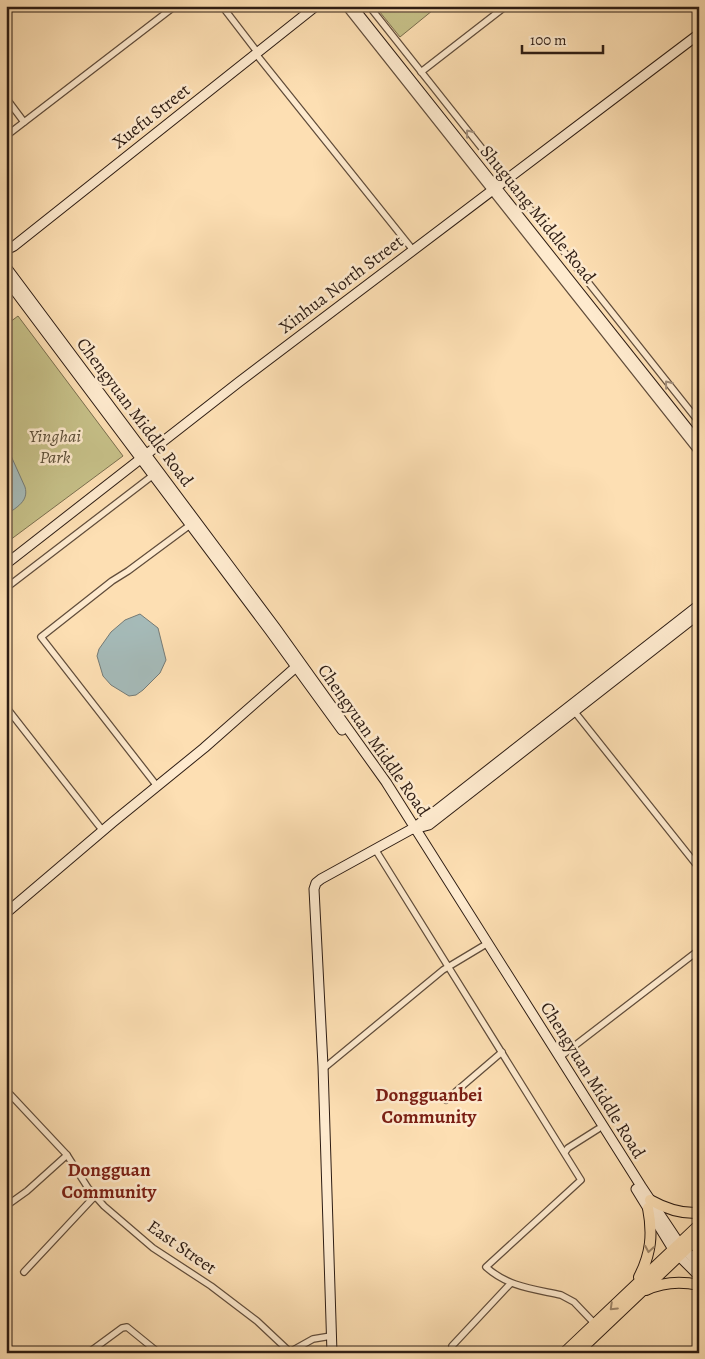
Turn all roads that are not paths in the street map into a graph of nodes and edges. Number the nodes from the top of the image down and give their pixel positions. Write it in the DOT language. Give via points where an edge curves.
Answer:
graph roads {
  1 [pos="175,6"];
  2 [pos="222,6"];
  3 [pos="309,6"];
  4 [pos="316,6"];
  5 [pos="345,6"];
  6 [pos="352,6"];
  7 [pos="359,6"];
  8 [pos="369,6"];
  9 [pos="506,6"];
  10 [pos="699,34"];
  11 [pos="699,41"];
  12 [pos="256,51"];
  13 [pos="421,72"];
  14 [pos="6,98"];
  15 [pos="24,122"];
  16 [pos="6,136"];
  17 [pos="500,188"];
  18 [pos="6,249"];
  19 [pos="413,250"];
  20 [pos="6,267"];
  21 [pos="6,279"];
  22 [pos="699,422"];
  23 [pos="699,434"];
  24 [pos="699,443"];
  25 [pos="699,453"];
  26 [pos="145,459"];
  27 [pos="152,476"];
  28 [pos="190,525"];
  29 [pos="6,564"];
  30 [pos="6,572"];
  31 [pos="6,588"];
  32 [pos="699,606"];
  33 [pos="699,614"];
  34 [pos="296,667"];
  35 [pos="6,707"];
  36 [pos="574,711"];
  37 [pos="157,786"];
  38 [pos="412,829"];
  39 [pos="103,831"];
  40 [pos="375,849"];
  41 [pos="699,868"];
  42 [pos="6,913"];
  43 [pos="483,946"];
  44 [pos="699,950"];
  45 [pos="448,967"];
  46 [pos="502,1052"];
  47 [pos="560,1057"];
  48 [pos="323,1070"];
  49 [pos="8,1094"];
  50 [pos="446,1100"];
  51 [pos="598,1129"];
  52 [pos="565,1152"];
  53 [pos="67,1155"];
  54 [pos="95,1196"];
  55 [pos="649,1204"];
  56 [pos="6,1206"];
  57 [pos="699,1213"];
  58 [pos="699,1225"];
  59 [pos="699,1237"];
  60 [pos="679,1250"];
  61 [pos="699,1265"];
  62 [pos="24,1272"];
  63 [pos="699,1276"];
  64 [pos="510,1284"];
  65 [pos="699,1285"];
  66 [pos="637,1290"];
  67 [pos="595,1324"];
  68 [pos="331,1336"];
  69 [pos="452,1346"];
  70 [pos="289,1352"];
  71 [pos="88,1353"];
  72 [pos="159,1353"];
  73 [pos="332,1353"];
  74 [pos="564,1353"];
  75 [pos="577,1353"];
  1 -- 15 [label="street"];
  2 -- 12 [label="street"];
  3 -- 12 [label="main road, Xuefu Street"];
  4 -- 12 [label="main road, Xuefu Street"];
  5 -- 17 [label="street"];
  6 -- 17 [label="main road, Shuguang Middle Road"];
  7 -- 17 [label="main road, Shuguang Middle Road"];
  8 -- 13 [label="street"];
  9 -- 13 [label="street"];
  10 -- 17 [label="main road, Xinhua North Street"];
  11 -- 17 [label="main road, Xinhua North Street"];
  12 -- 18 [label="main road, Xuefu Street"];
  12 -- 19 [label="street"];
  17 -- 13 [label="street, one-way"];
  14 -- 15 [label="street"];
  15 -- 16 [label="street"];
  17 -- 19 [label="main road, Xinhua North Street"];
  22 -- 17 [label="street, one-way"];
  17 -- 23 [label="main road, Shuguang Middle Road"];
  17 -- 24 [label="main road, Shuguang Middle Road"];
  17 -- 25 [label="street"];
  17 -- 26 [label="main road, Xinhua North Street"];
  19 -- 26 [label="main road, Xinhua North Street"];
  20 -- 26 [label="main road, Chengyuan Middle Road"];
  21 -- 26 [label="main road, Chengyuan Middle Road"];
  26 -- 27 [label="main road, Chengyuan Middle Road"];
  26 -- 29 [label="main road, Xinhua North Street"];
  26 -- 30 [label="main road, Xinhua North Street"];
  26 -- 38 [label="main road, Chengyuan Middle Road" via="345,725 386,782"];
  27 -- 28 [label="main road, Chengyuan Middle Road"];
  27 -- 31 [label="street"];
  28 -- 34 [label="main road, Chengyuan Middle Road"];
  28 -- 37 [label="street" via="42,636"];
  32 -- 38 [label="main road"];
  33 -- 36 [label="main road"];
  34 -- 37 [label="main road"];
  34 -- 38 [label="main road, Chengyuan Middle Road"];
  35 -- 39 [label="street"];
  36 -- 38 [label="main road" via="429,825"];
  36 -- 41 [label="street"];
  37 -- 39 [label="main road"];
  38 -- 40 [label="main road"];
  38 -- 43 [label="main road, Chengyuan Middle Road"];
  38 -- 47 [label="main road, Chengyuan Middle Road"];
  39 -- 42 [label="main road"];
  40 -- 45 [label="street"];
  40 -- 48 [label="main road" via="321,879 314,889"];
  43 -- 45 [label="street"];
  43 -- 51 [label="main road, Chengyuan Middle Road"];
  44 -- 47 [label="street"];
  45 -- 46 [label="street"];
  45 -- 48 [label="street"];
  46 -- 50 [label="street"];
  46 -- 52 [label="street"];
  47 -- 55 [label="main road, Chengyuan Middle Road"];
  48 -- 68 [label="main road"];
  49 -- 53 [label="street, East Street"];
  51 -- 52 [label="street"];
  51 -- 55 [label="main road, Chengyuan Middle Road"];
  52 -- 64 [label="street" via="581,1180 486,1267"];
  53 -- 54 [label="street, East Street"];
  53 -- 56 [label="street"];
  54 -- 62 [label="street"];
  54 -- 70 [label="street, East Street" via="153,1248 239,1306"];
  55 -- 57 [label="highway"];
  55 -- 60 [label="main road, Chengyuan Middle Road"];
  55 -- 66 [label="highway, one-way" via="652,1232 649,1255"];
  58 -- 60 [label="highway"];
  59 -- 60 [label="highway"];
  60 -- 61 [label="main road"];
  60 -- 63 [label="main road"];
  60 -- 66 [label="highway"];
  64 -- 67 [label="street" via="562,1295 574,1302"];
  64 -- 69 [label="street"];
  65 -- 66 [label="highway" via="666,1283"];
  66 -- 67 [label="highway, one-way"];
  66 -- 75 [label="highway"];
  67 -- 74 [label="highway"];
  68 -- 70 [label="street" via="314,1339"];
  68 -- 73 [label="main road"];
  71 -- 72 [label="street" via="127,1326"];
}
